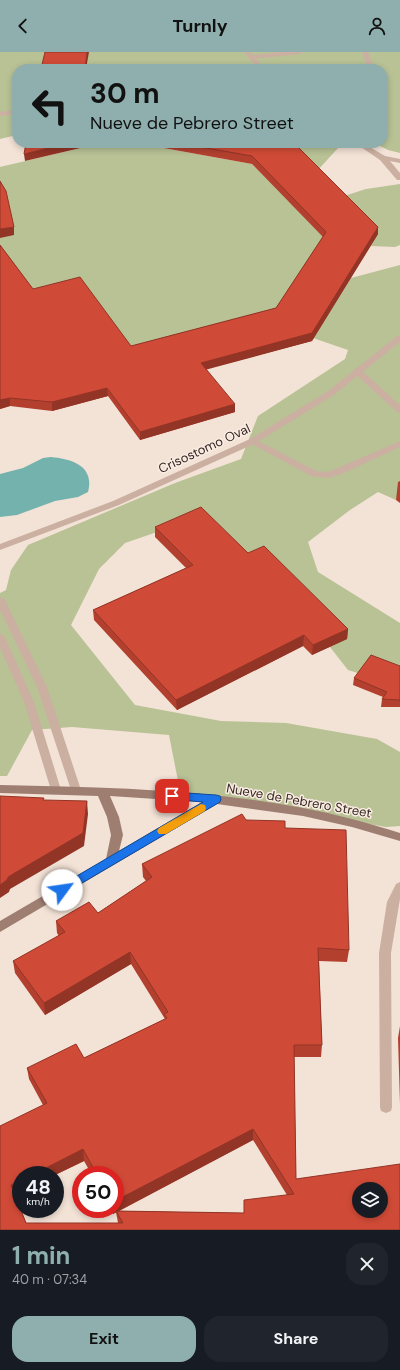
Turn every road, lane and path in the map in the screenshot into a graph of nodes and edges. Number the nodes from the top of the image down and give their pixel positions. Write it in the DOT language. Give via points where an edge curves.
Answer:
graph roads {
  1 [pos="247,52"];
  2 [pos="300,52"];
  3 [pos="365,52"];
  4 [pos="252,58"];
  5 [pos="257,64"];
  6 [pos="369,64"];
  7 [pos="12,113"];
  8 [pos="0,114"];
  9 [pos="366,148"];
  10 [pos="383,158"];
  11 [pos="400,161"];
  12 [pos="400,178"];
  13 [pos="400,338"];
  14 [pos="357,371"];
  15 [pos="400,410"];
  16 [pos="253,441"];
  17 [pos="400,444"];
  18 [pos="0,547"];
  19 [pos="0,600"];
  20 [pos="0,637"];
  21 [pos="0,789"];
  22 [pos="56,790"];
  23 [pos="76,790"];
  24 [pos="102,791"];
  25 [pos="216,799"];
  26 [pos="400,837"];
  27 [pos="111,861"];
  28 [pos="400,887"];
  29 [pos="0,927"];
  30 [pos="386,1107"];
  1 -- 4 [label="street"];
  2 -- 4 [label="street"];
  3 -- 6 [label="street"];
  4 -- 5 [label="street"];
  7 -- 8 [label="street"];
  9 -- 10 [label="street"];
  10 -- 11 [label="street"];
  10 -- 12 [label="street"];
  13 -- 14 [label="street, Crisostomo Oval"];
  14 -- 15 [label="street"];
  14 -- 16 [label="street, Crisostomo Oval" via="331,393"];
  16 -- 17 [label="street" via="314,474 328,475"];
  16 -- 18 [label="street, Crisostomo Oval" via="116,503"];
  19 -- 23 [label="street" via="42,687"];
  20 -- 22 [label="street" via="29,702"];
  21 -- 22 [label="main road, Nueve de Pebrero Street"];
  22 -- 23 [label="main road, Nueve de Pebrero Street"];
  23 -- 24 [label="main road, Nueve de Pebrero Street"];
  24 -- 25 [label="main road, Nueve de Pebrero Street"];
  24 -- 27 [label="main road" via="114,817 117,835"];
  25 -- 26 [label="main road, Nueve de Pebrero Street" via="361,824"];
  25 -- 27 [label="main road"];
  27 -- 29 [label="main road"];
  28 -- 30 [label="street" via="393,902 385,953"];
}
